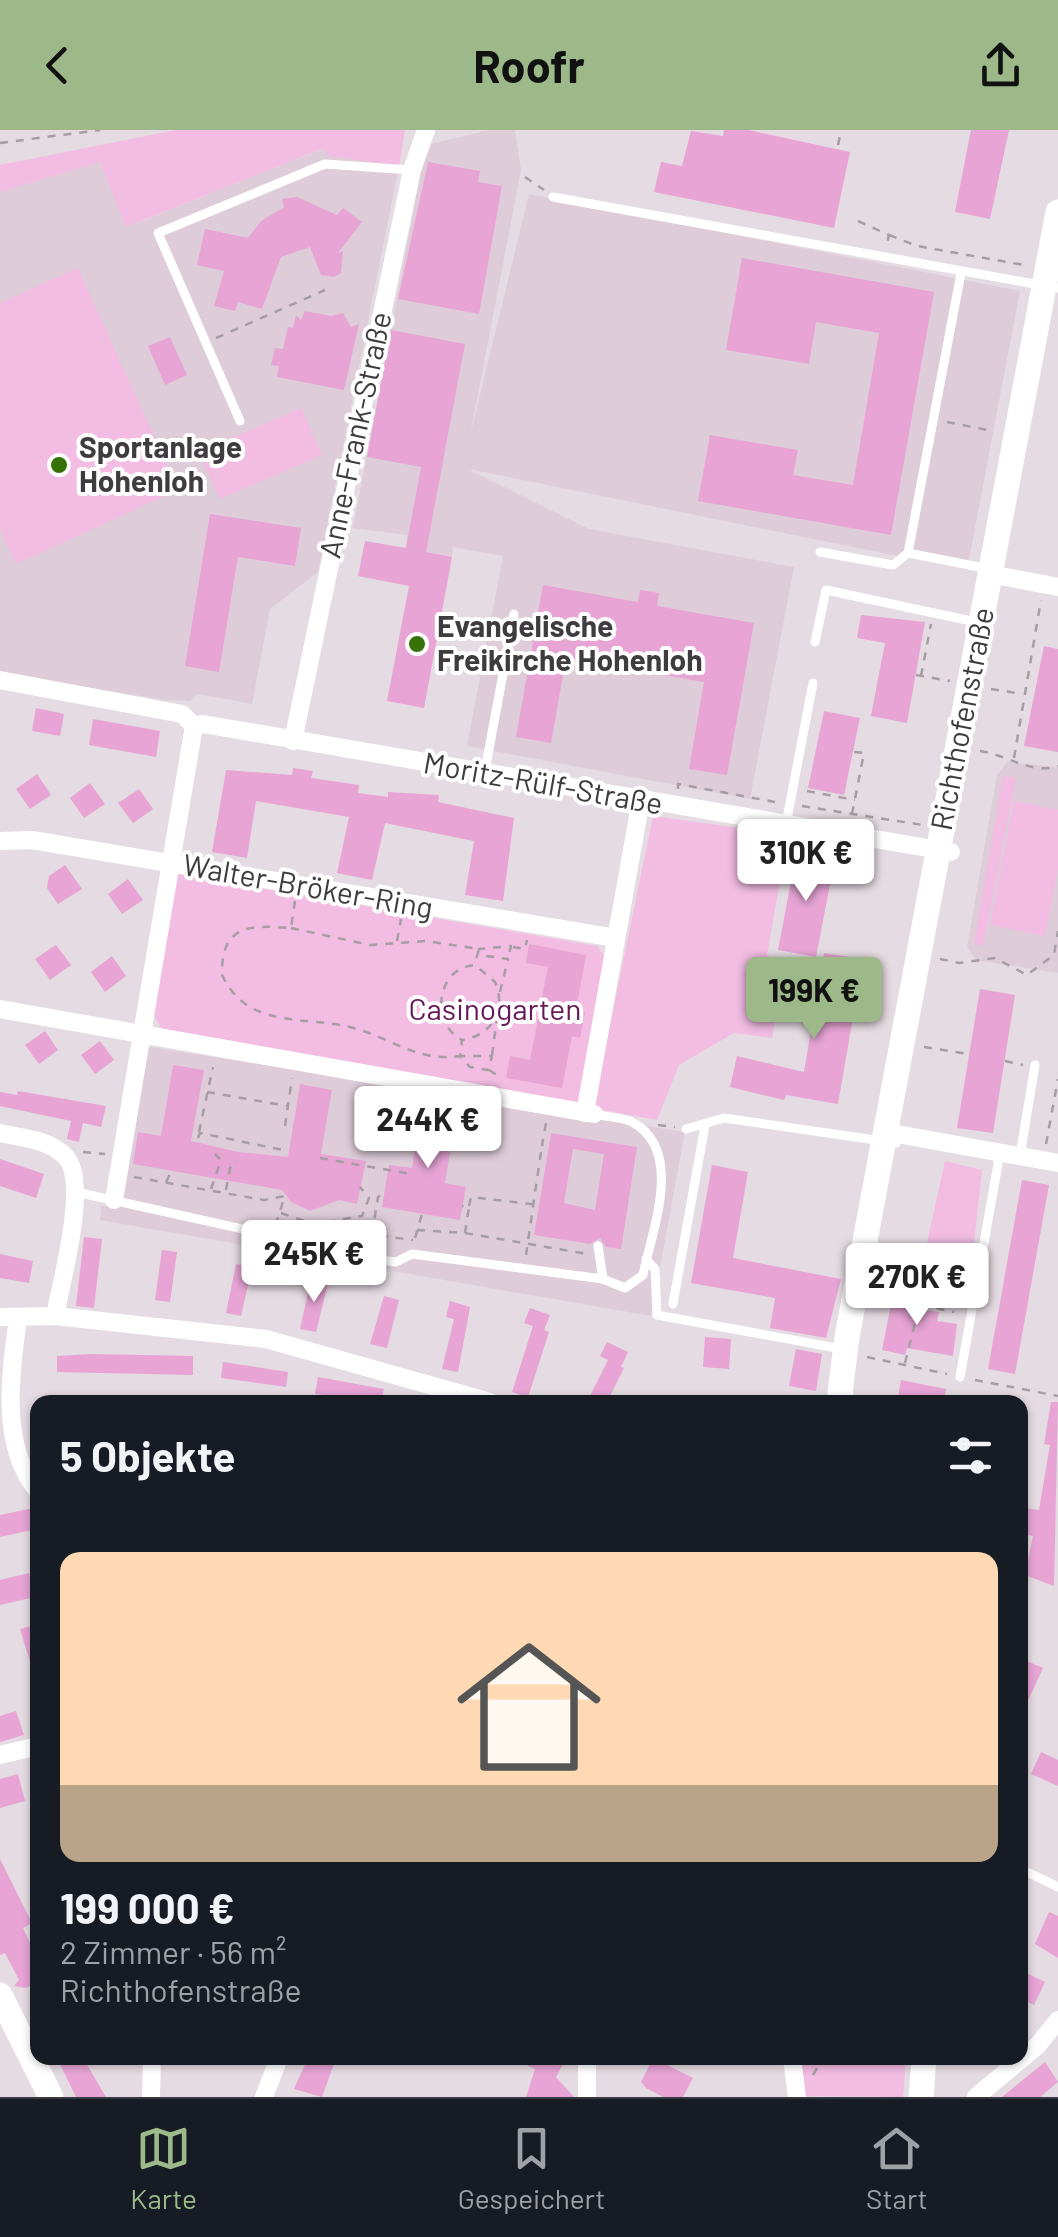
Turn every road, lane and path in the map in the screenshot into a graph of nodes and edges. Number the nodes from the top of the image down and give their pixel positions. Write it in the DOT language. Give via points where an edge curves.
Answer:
graph roads {
  1 [pos="100,130"];
  2 [pos="426,130"];
  3 [pos="841,130"];
  4 [pos="0,143"];
  5 [pos="838,145"];
  6 [pos="412,170"];
  7 [pos="526,177"];
  8 [pos="554,197"];
  9 [pos="1058,212"];
  10 [pos="858,221"];
  11 [pos="889,235"];
  12 [pos="1055,245"];
  13 [pos="886,248"];
  14 [pos="961,273"];
  15 [pos="1047,281"];
  16 [pos="326,290"];
  17 [pos="206,342"];
  18 [pos="934,419"];
  19 [pos="240,422"];
  20 [pos="1020,426"];
  21 [pos="820,552"];
  22 [pos="908,552"];
  23 [pos="1051,585"];
  24 [pos="993,587"];
  25 [pos="514,614"];
  26 [pos="933,615"];
  27 [pos="815,642"];
  28 [pos="0,680"];
  29 [pos="813,682"];
  30 [pos="962,683"];
  31 [pos="990,689"];
  32 [pos="1024,695"];
  33 [pos="194,726"];
  34 [pos="293,740"];
  35 [pos="978,750"];
  36 [pos="853,752"];
  37 [pos="1014,758"];
  38 [pos="1058,766"];
  39 [pos="485,774"];
  40 [pos="803,790"];
  41 [pos="641,800"];
  42 [pos="854,800"];
  43 [pos="852,814"];
  44 [pos="786,826"];
  45 [pos="947,838"];
  46 [pos="0,841"];
  47 [pos="171,863"];
  48 [pos="298,887"];
  49 [pos="403,905"];
  50 [pos="290,928"];
  51 [pos="1058,931"];
  52 [pos="616,938"];
  53 [pos="397,942"];
  54 [pos="511,946"];
  55 [pos="522,948"];
  56 [pos="478,949"];
  57 [pos="939,958"];
  58 [pos="508,959"];
  59 [pos="475,965"];
  60 [pos="500,994"];
  61 [pos="0,1008"];
  62 [pos="497,1018"];
  63 [pos="140,1033"];
  64 [pos="462,1040"];
  65 [pos="922,1047"];
  66 [pos="217,1048"];
  67 [pos="969,1054"];
  68 [pos="460,1056"];
  69 [pos="492,1056"];
  70 [pos="294,1061"];
  71 [pos="1005,1062"];
  72 [pos="1035,1066"];
  73 [pos="488,1070"];
  74 [pos="499,1072"];
  75 [pos="1058,1080"];
  76 [pos="207,1092"];
  77 [pos="1056,1095"];
  78 [pos="288,1106"];
  79 [pos="589,1114"];
  80 [pos="704,1125"];
  81 [pos="284,1126"];
  82 [pos="545,1126"];
  83 [pos="686,1129"];
  84 [pos="0,1133"];
  85 [pos="550,1144"];
  86 [pos="890,1145"];
  87 [pos="542,1146"];
  88 [pos="122,1148"];
  89 [pos="1000,1153"];
  90 [pos="215,1154"];
  91 [pos="281,1156"];
  92 [pos="1020,1156"];
  93 [pos="320,1158"];
  94 [pos="70,1161"];
  95 [pos="237,1161"];
  96 [pos="1050,1162"];
  97 [pos="118,1174"];
  98 [pos="170,1174"];
  99 [pos="411,1174"];
  100 [pos="165,1184"];
  101 [pos="360,1188"];
  102 [pos="210,1191"];
  103 [pos="226,1191"];
  104 [pos="76,1192"];
  105 [pos="385,1192"];
  106 [pos="114,1200"];
  107 [pos="540,1205"];
  108 [pos="462,1206"];
  109 [pos="532,1206"];
  110 [pos="468,1207"];
  111 [pos="280,1212"];
  112 [pos="422,1214"];
  113 [pos="330,1222"];
  114 [pos="265,1234"];
  115 [pos="465,1234"];
  116 [pos="372,1236"];
  117 [pos="415,1240"];
  118 [pos="527,1244"];
  119 [pos="600,1251"];
  120 [pos="646,1259"];
  121 [pos="524,1272"];
  122 [pos="927,1275"];
  123 [pos="604,1279"];
  124 [pos="978,1282"];
  125 [pos="673,1304"];
  126 [pos="920,1305"];
  127 [pos="926,1306"];
  128 [pos="954,1312"];
  129 [pos="56,1316"];
  130 [pos="9,1318"];
  131 [pos="850,1354"];
  132 [pos="904,1365"];
  133 [pos="960,1377"];
  134 [pos="465,1395"];
  135 [pos="845,1395"];
  136 [pos="1058,1396"];
  137 [pos="9,1474"];
  138 [pos="30,1748"];
  139 [pos="0,1755"];
  140 [pos="1028,1872"];
  141 [pos="1058,1887"];
  142 [pos="0,1994"];
  143 [pos="1058,2020"];
  144 [pos="1028,2053"];
  145 [pos="30,2056"];
  146 [pos="34,2065"];
  147 [pos="152,2065"];
  148 [pos="276,2065"];
  149 [pos="586,2065"];
  150 [pos="793,2065"];
  151 [pos="923,2065"];
  152 [pos="1014,2065"];
  153 [pos="50,2097"];
  154 [pos="150,2097"];
  155 [pos="264,2097"];
  156 [pos="587,2097"];
  157 [pos="797,2097"];
  158 [pos="921,2097"];
  159 [pos="976,2097"];
  1 -- 4 [label="path"];
  2 -- 6 [label="street, Anne-Frank-Straße"];
  3 -- 5 [label="path"];
  6 -- 17 [label="lane" via="325,164 158,233"];
  6 -- 34 [label="street, Anne-Frank-Straße"];
  7 -- 8 [label="path"];
  8 -- 14 [label="lane"];
  9 -- 12 [label="street, Richthofenstraße"];
  10 -- 11 [label="path"];
  11 -- 13 [label="path"];
  11 -- 15 [label="path"];
  12 -- 15 [label="street, Richthofenstraße"];
  14 -- 15 [label="lane"];
  14 -- 18 [label="lane"];
  15 -- 20 [label="street, Richthofenstraße"];
  16 -- 17 [label="path"];
  17 -- 19 [label="lane"];
  18 -- 20 [label="path"];
  18 -- 22 [label="lane"];
  20 -- 24 [label="street, Richthofenstraße"];
  21 -- 22 [label="lane" via="893,565"];
  22 -- 24 [label="lane"];
  23 -- 24 [label="street"];
  23 -- 32 [label="path"];
  24 -- 26 [label="lane"];
  24 -- 45 [label="street, Richthofenstraße"];
  25 -- 39 [label="lane"];
  26 -- 27 [label="lane" via="826,590"];
  26 -- 30 [label="path" via="918,676"];
  28 -- 33 [label="street, Moritz-Rülf-Straße" via="182,714"];
  29 -- 44 [label="lane"];
  31 -- 32 [label="path"];
  32 -- 37 [label="path"];
  33 -- 34 [label="street, Moritz-Rülf-Straße"];
  33 -- 47 [label="street"];
  34 -- 39 [label="street, Moritz-Rülf-Straße"];
  35 -- 37 [label="path"];
  36 -- 42 [label="path" via="864,753"];
  37 -- 38 [label="path" via="1034,769"];
  39 -- 41 [label="street, Moritz-Rülf-Straße"];
  40 -- 42 [label="path"];
  41 -- 44 [label="street, Moritz-Rülf-Straße"];
  41 -- 52 [label="street"];
  42 -- 43 [label="path"];
  44 -- 45 [label="street, Moritz-Rülf-Straße"];
  45 -- 86 [label="street, Richthofenstraße"];
  46 -- 47 [label="street, Walter-Bröker-Ring" via="32,840"];
  47 -- 48 [label="street, Walter-Bröker-Ring"];
  47 -- 63 [label="street"];
  48 -- 49 [label="street, Walter-Bröker-Ring"];
  48 -- 50 [label="path"];
  49 -- 52 [label="street, Walter-Bröker-Ring"];
  49 -- 53 [label="path"];
  50 -- 53 [label="path" via="370,945"];
  50 -- 68 [label="path" via="250,926 228,943 222,975 242,1004 290,1022 360,1030 422,1056"];
  51 -- 57 [label="path" via="1054,954 1027,975 995,958"];
  52 -- 79 [label="street"];
  53 -- 56 [label="path"];
  54 -- 55 [label="path"];
  54 -- 56 [label="path"];
  54 -- 58 [label="path"];
  56 -- 58 [label="path"];
  56 -- 59 [label="path"];
  58 -- 60 [label="path"];
  59 -- 60 [label="path" via="492,977"];
  59 -- 64 [label="path" via="452,976 442,997 445,1024"];
  60 -- 62 [label="path"];
  61 -- 63 [label="street"];
  62 -- 64 [label="path" via="475,1038"];
  62 -- 69 [label="path"];
  63 -- 66 [label="street"];
  63 -- 88 [label="street"];
  64 -- 68 [label="path"];
  65 -- 67 [label="path"];
  66 -- 70 [label="street"];
  66 -- 76 [label="path"];
  68 -- 69 [label="path"];
  68 -- 73 [label="path" via="470,1067"];
  69 -- 73 [label="path"];
  70 -- 78 [label="path"];
  70 -- 79 [label="street"];
  71 -- 72 [label="path"];
  72 -- 92 [label="lane"];
  73 -- 74 [label="path"];
  75 -- 77 [label="path"];
  76 -- 78 [label="path"];
  76 -- 91 [label="path" via="199,1136 282,1150"];
  77 -- 96 [label="path"];
  78 -- 81 [label="path"];
  79 -- 120 [label="lane" via="632,1122 661,1156"];
  80 -- 83 [label="lane"];
  80 -- 86 [label="lane" via="724,1118"];
  80 -- 125 [label="lane"];
  82 -- 87 [label="path"];
  84 -- 94 [label="street" via="48,1144"];
  85 -- 87 [label="path"];
  86 -- 89 [label="street"];
  86 -- 131 [label="street, Richthofenstraße"];
  87 -- 109 [label="path"];
  88 -- 94 [label="path" via="82,1152"];
  88 -- 97 [label="street"];
  89 -- 92 [label="street"];
  89 -- 124 [label="lane"];
  90 -- 102 [label="path" via="221,1160"];
  92 -- 96 [label="street"];
  93 -- 99 [label="path"];
  94 -- 104 [label="street"];
  95 -- 103 [label="path"];
  97 -- 100 [label="path"];
  97 -- 106 [label="street"];
  98 -- 100 [label="path"];
  100 -- 102 [label="path"];
  101 -- 113 [label="path" via="369,1198 362,1216"];
  102 -- 103 [label="path"];
  103 -- 111 [label="path" via="264,1200 285,1196"];
  104 -- 106 [label="lane"];
  104 -- 129 [label="street"];
  105 -- 116 [label="path" via="378,1197"];
  106 -- 114 [label="lane"];
  107 -- 109 [label="path"];
  108 -- 110 [label="path"];
  109 -- 110 [label="path" via="471,1197"];
  109 -- 118 [label="path"];
  110 -- 115 [label="path"];
  111 -- 113 [label="path" via="303,1222"];
  111 -- 114 [label="path"];
  112 -- 115 [label="path" via="417,1230"];
  113 -- 116 [label="path"];
  114 -- 121 [label="lane" via="282,1247 396,1262 412,1254"];
  115 -- 118 [label="path"];
  116 -- 117 [label="path"];
  118 -- 119 [label="path"];
  118 -- 121 [label="path"];
  119 -- 123 [label="lane"];
  120 -- 123 [label="lane" via="644,1275 632,1286 618,1288"];
  120 -- 131 [label="lane" via="656,1269 657,1315"];
  121 -- 123 [label="lane"];
  122 -- 124 [label="lane"];
  122 -- 126 [label="path"];
  122 -- 127 [label="path"];
  124 -- 133 [label="lane"];
  126 -- 127 [label="path"];
  126 -- 132 [label="path"];
  127 -- 128 [label="path"];
  129 -- 130 [label="street"];
  129 -- 134 [label="street" via="266,1339"];
  130 -- 137 [label="street"];
  131 -- 132 [label="path"];
  131 -- 135 [label="street, Richthofenstraße"];
  132 -- 133 [label="path"];
  133 -- 136 [label="path"];
  138 -- 139 [label="street"];
  140 -- 141 [label="lane"];
  142 -- 145 [label="street"];
  143 -- 144 [label="street"];
  146 -- 153 [label="street"];
  147 -- 154 [label="street"];
  148 -- 155 [label="street"];
  149 -- 156 [label="street"];
  150 -- 157 [label="street"];
  151 -- 158 [label="street"];
  152 -- 159 [label="street"];
}
